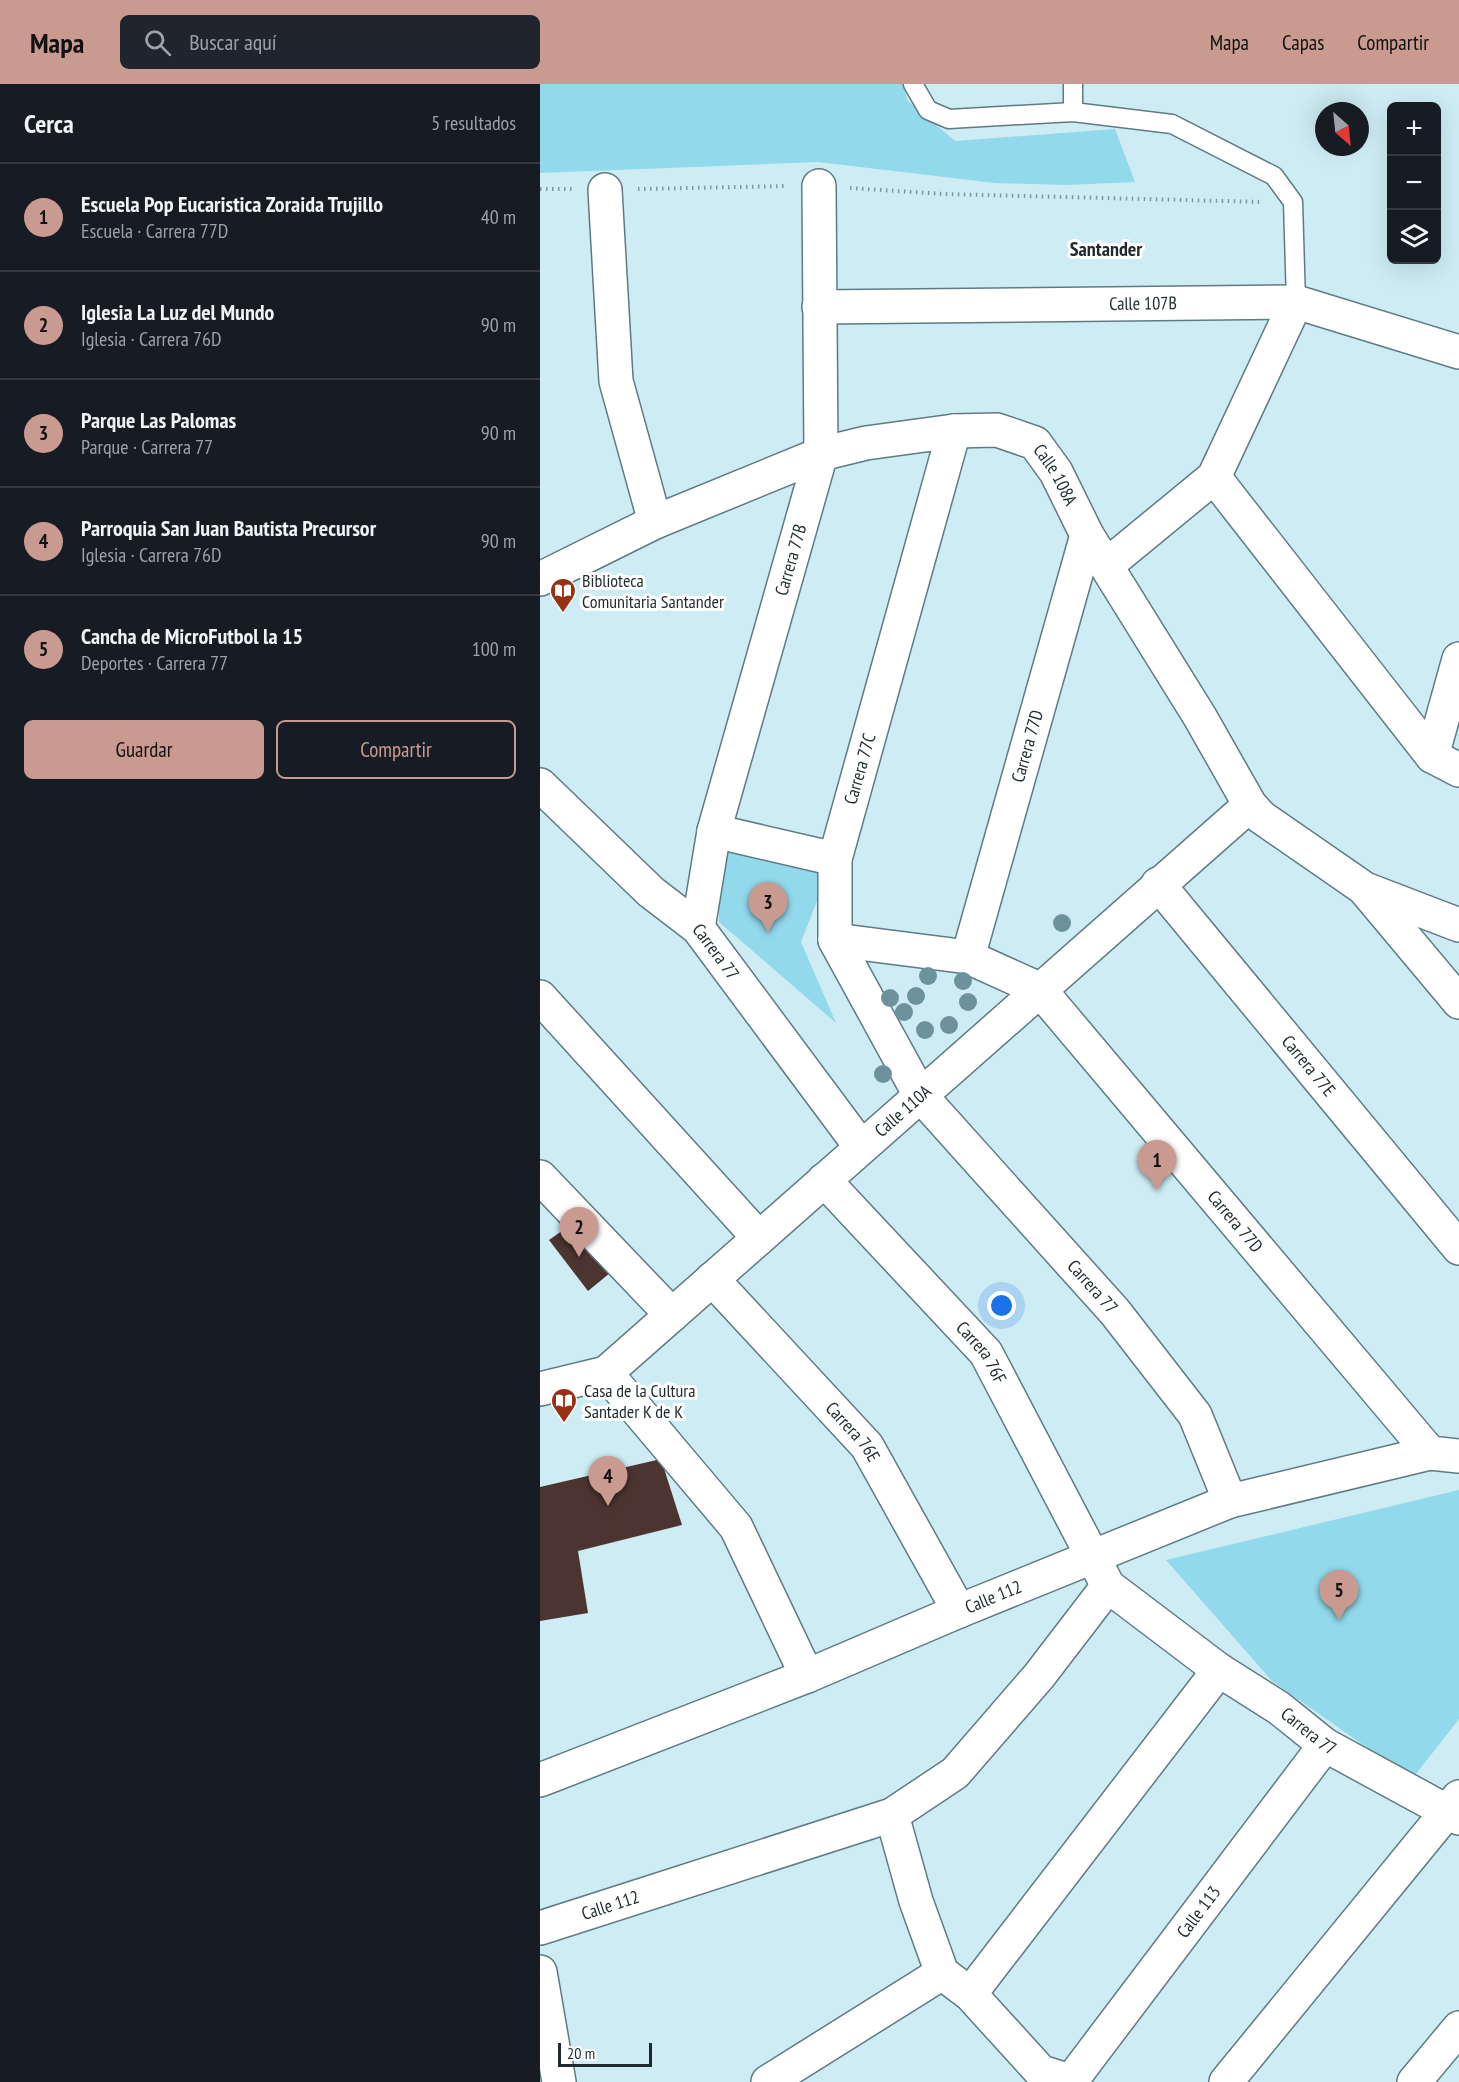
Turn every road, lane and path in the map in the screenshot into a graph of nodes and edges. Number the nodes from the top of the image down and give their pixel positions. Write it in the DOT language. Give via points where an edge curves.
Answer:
graph roads {
  1 [pos="913,84"];
  2 [pos="1072,84"];
  3 [pos="1073,112"];
  4 [pos="819,186"];
  5 [pos="540,189"];
  6 [pos="605,190"];
  7 [pos="1293,202"];
  8 [pos="1296,302"];
  9 [pos="819,307"];
  10 [pos="1459,352"];
  11 [pos="954,431"];
  12 [pos="821,454"];
  13 [pos="1214,477"];
  14 [pos="655,522"];
  15 [pos="1087,535"];
  16 [pos="1107,565"];
  17 [pos="540,579"];
  18 [pos="1459,659"];
  19 [pos="1446,763"];
  20 [pos="540,785"];
  21 [pos="1250,805"];
  22 [pos="714,831"];
  23 [pos="835,859"];
  24 [pos="1158,884"];
  25 [pos="1365,889"];
  26 [pos="1459,925"];
  27 [pos="698,928"];
  28 [pos="835,940"];
  29 [pos="968,957"];
  30 [pos="1039,989"];
  31 [pos="540,997"];
  32 [pos="1459,1002"];
  33 [pos="920,1095"];
  34 [pos="861,1147"];
  35 [pos="540,1177"];
  36 [pos="824,1180"];
  37 [pos="759,1238"];
  38 [pos="1459,1248"];
  39 [pos="712,1279"];
  40 [pos="672,1315"];
  41 [pos="606,1373"];
  42 [pos="540,1389"];
  43 [pos="1444,1455"];
  44 [pos="1230,1501"];
  45 [pos="1094,1556"];
  46 [pos="1108,1586"];
  47 [pos="959,1611"];
  48 [pos="1219,1670"];
  49 [pos="807,1676"];
  50 [pos="1325,1745"];
  51 [pos="540,1780"];
  52 [pos="1456,1809"];
  53 [pos="892,1815"];
  54 [pos="540,1928"];
  55 [pos="540,1972"];
  56 [pos="942,1973"];
  57 [pos="969,1994"];
  58 [pos="1459,2028"];
  59 [pos="1053,2079"];
  60 [pos="559,2082"];
  61 [pos="768,2082"];
  62 [pos="1226,2082"];
  63 [pos="1414,2082"];
  1 -- 3 [label="lane" via="928,110 949,119"];
  2 -- 3 [label="lane"];
  3 -- 7 [label="lane" via="1172,124 1274,176"];
  4 -- 6 [label="path"];
  4 -- 7 [label="path" via="944,194"];
  4 -- 9 [label="street, Carrera 77B"];
  5 -- 6 [label="path"];
  6 -- 14 [label="street" via="616,381"];
  7 -- 8 [label="lane"];
  8 -- 9 [label="street, Calle 107B"];
  8 -- 10 [label="street, Calle 107B"];
  8 -- 13 [label="street"];
  9 -- 12 [label="street, Carrera 77B"];
  11 -- 12 [label="street, Calle 108A" via="867,443"];
  11 -- 15 [label="street, Calle 108A" via="998,430 1035,443 1056,472"];
  11 -- 23 [label="street, Carrera 77C"];
  12 -- 14 [label="street, Calle 108A"];
  12 -- 22 [label="street, Carrera 77B"];
  13 -- 16 [label="street"];
  13 -- 19 [label="street"];
  14 -- 17 [label="street, Calle 108A"];
  15 -- 16 [label="street, Calle 108A"];
  15 -- 29 [label="street, Carrera 77D"];
  16 -- 21 [label="street, Calle 108A"];
  18 -- 19 [label="street"];
  20 -- 27 [label="street, Carrera 77" via="651,892"];
  21 -- 24 [label="street, Calle 110A"];
  21 -- 25 [label="street, Calle 108A" via="1261,818"];
  22 -- 23 [label="street"];
  22 -- 27 [label="street, Carrera 77B"];
  23 -- 28 [label="street, Carrera 77C"];
  24 -- 30 [label="street, Calle 110A"];
  24 -- 38 [label="street, Carrera 77E"];
  25 -- 26 [label="street"];
  25 -- 32 [label="street"];
  27 -- 34 [label="street, Carrera 77"];
  28 -- 29 [label="street"];
  28 -- 33 [label="street, Carrera 77C"];
  29 -- 30 [label="street"];
  30 -- 33 [label="street, Calle 110A"];
  30 -- 43 [label="street, Carrera 77D"];
  31 -- 37 [label="street"];
  33 -- 34 [label="street, Calle 110A"];
  33 -- 44 [label="street, Carrera 77" via="1115,1312 1195,1415"];
  34 -- 36 [label="street, Calle 110A"];
  35 -- 40 [label="street"];
  36 -- 37 [label="street, Calle 110A"];
  36 -- 45 [label="street, Carrera 76F" via="986,1353"];
  37 -- 39 [label="street, Calle 110A"];
  39 -- 40 [label="street, Calle 110A"];
  39 -- 47 [label="street, Carrera 76E" via="867,1446"];
  40 -- 41 [label="street, Calle 110A"];
  41 -- 42 [label="street, Calle 110A"];
  41 -- 49 [label="street" via="736,1527"];
  43 -- 44 [label="street, Calle 112"];
  44 -- 45 [label="street, Calle 112"];
  45 -- 46 [label="street, Carrera 77"];
  45 -- 47 [label="street, Calle 112"];
  46 -- 48 [label="street, Carrera 77"];
  46 -- 53 [label="street, Calle 112" via="1039,1676 955,1773"];
  47 -- 49 [label="street, Calle 112"];
  48 -- 50 [label="street, Carrera 77" via="1279,1708"];
  48 -- 57 [label="street"];
  49 -- 51 [label="street, Calle 112"];
  50 -- 52 [label="street, Carrera 77"];
  50 -- 59 [label="street, Calle 113"];
  52 -- 62 [label="street"];
  53 -- 54 [label="street, Calle 112"];
  53 -- 56 [label="street" via="916,1901"];
  55 -- 60 [label="street"];
  56 -- 57 [label="street"];
  56 -- 61 [label="street"];
  57 -- 59 [label="street"];
  58 -- 63 [label="street"];
}
